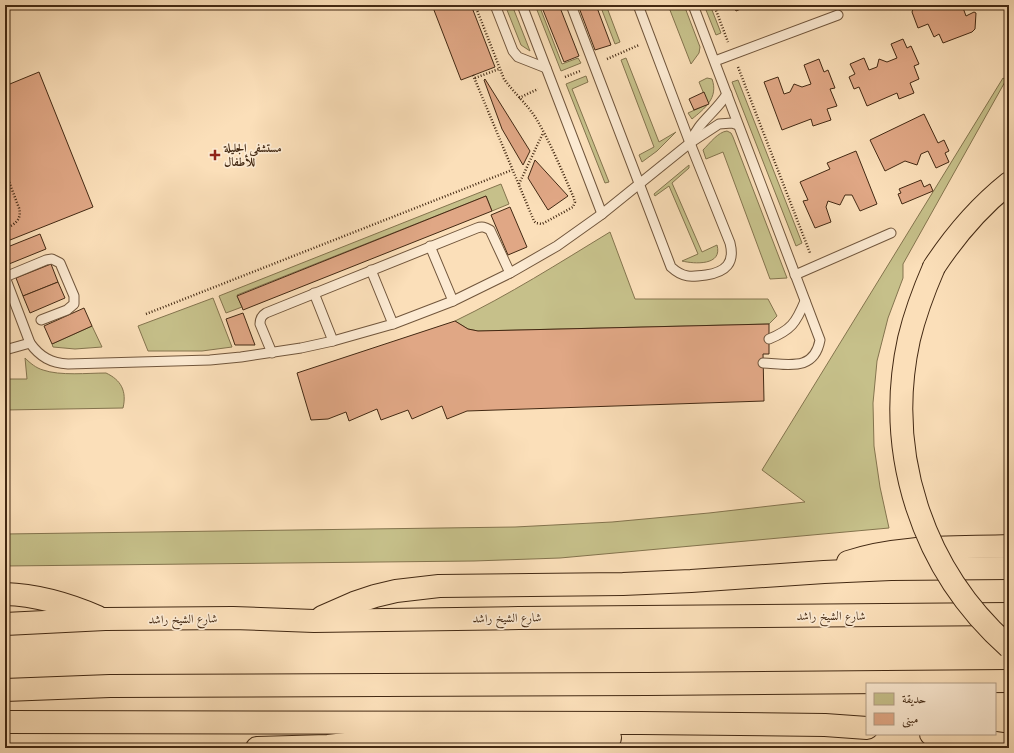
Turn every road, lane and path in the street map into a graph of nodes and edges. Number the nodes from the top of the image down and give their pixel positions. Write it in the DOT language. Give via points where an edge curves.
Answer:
graph roads {
  1 [pos="475,5"];
  2 [pos="496,5"];
  3 [pos="522,5"];
  4 [pos="571,5"];
  5 [pos="638,5"];
  6 [pos="693,5"];
  7 [pos="714,5"];
  8 [pos="838,15"];
  9 [pos="733,54"];
  10 [pos="715,62"];
  11 [pos="546,68"];
  12 [pos="499,69"];
  13 [pos="727,94"];
  14 [pos="738,124"];
  15 [pos="543,132"];
  16 [pos="690,143"];
  17 [pos="512,170"];
  18 [pos="5,171"];
  19 [pos="1009,183"];
  20 [pos="518,185"];
  21 [pos="639,185"];
  22 [pos="602,214"];
  23 [pos="5,230"];
  24 [pos="891,233"];
  25 [pos="430,246"];
  26 [pos="815,266"];
  27 [pos="371,270"];
  28 [pos="510,273"];
  29 [pos="795,275"];
  30 [pos="6,280"];
  31 [pos="314,293"];
  32 [pos="453,301"];
  33 [pos="805,301"];
  34 [pos="146,314"];
  35 [pos="40,320"];
  36 [pos="393,324"];
  37 [pos="769,339"];
  38 [pos="333,341"];
  39 [pos="30,343"];
  40 [pos="5,350"];
  41 [pos="272,353"];
  42 [pos="763,363"];
  43 [pos="1009,546"];
  44 [pos="1009,568"];
  45 [pos="824,572"];
  46 [pos="5,594"];
  47 [pos="1009,614"];
  48 [pos="105,619"];
  49 [pos="314,621"];
  50 [pos="5,624"];
  51 [pos="1009,647"];
  52 [pos="1009,681"];
  53 [pos="5,690"];
  54 [pos="5,722"];
  55 [pos="779,724"];
  56 [pos="866,728"];
  57 [pos="938,735"];
  58 [pos="1009,745"];
  59 [pos="334,747"];
  60 [pos="257,748"];
  1 -- 12 [label="path"];
  2 -- 11 [label="lane" via="513,52 518,57"];
  3 -- 11 [label="lane"];
  4 -- 21 [label="lane"];
  5 -- 16 [label="lane"];
  6 -- 10 [label="lane"];
  7 -- 9 [label="path"];
  8 -- 9 [label="lane"];
  9 -- 10 [label="lane"];
  9 -- 26 [label="path"];
  10 -- 13 [label="lane"];
  11 -- 22 [label="lane"];
  12 -- 15 [label="path"];
  12 -- 17 [label="path" via="474,77"];
  13 -- 14 [label="lane"];
  13 -- 16 [label="lane" via="697,128"];
  14 -- 16 [label="lane" via="719,124"];
  14 -- 29 [label="lane"];
  15 -- 20 [label="path"];
  15 -- 20 [label="path" via="574,196 572,207 542,224 536,223"];
  16 -- 21 [label="lane"];
  16 -- 21 [label="lane" via="730,243 730,262 724,270 714,274 685,276 671,267"];
  17 -- 20 [label="path"];
  17 -- 34 [label="path"];
  18 -- 23 [label="path" via="20,214 19,220"];
  19 -- 51 [label="highway, bridge" via="978,210 934,267 916,314 905,364 901,414 906,464 912,492 931,544 959,592 995,635"];
  21 -- 22 [label="lane"];
  22 -- 28 [label="lane" via="556,246"];
  24 -- 26 [label="lane"];
  25 -- 27 [label="lane"];
  25 -- 28 [label="lane" via="482,226 486,227 493,234"];
  25 -- 32 [label="lane"];
  26 -- 29 [label="lane"];
  27 -- 31 [label="lane"];
  27 -- 36 [label="lane"];
  28 -- 32 [label="lane"];
  29 -- 33 [label="lane"];
  30 -- 35 [label="lane" via="46,260 52,259 60,263 74,296 74,304 71,308"];
  30 -- 39 [label="lane"];
  31 -- 38 [label="lane"];
  31 -- 41 [label="lane" via="262,316 260,324"];
  32 -- 36 [label="lane"];
  33 -- 37 [label="lane" via="796,322 789,329"];
  33 -- 42 [label="lane" via="820,340 818,350 803,364"];
  36 -- 38 [label="lane"];
  38 -- 41 [label="lane"];
  39 -- 40 [label="lane"];
  39 -- 41 [label="lane" via="44,358 68,364 210,360"];
  43 -- 45 [label="highway" via="886,552 844,563"];
  44 -- 45 [label="highway"];
  45 -- 49 [label="highway" via="622,584 432,586 375,596"];
  46 -- 48 [label="highway" via="43,598 75,606"];
  47 -- 49 [label="highway, شارع الشيخ راشد"];
  48 -- 49 [label="highway, شارع الشيخ راشد" via="233,618"];
  48 -- 50 [label="highway, شارع الشيخ راشد"];
  52 -- 53 [label="highway" via="110,686"];
  54 -- 55 [label="highway"];
  55 -- 56 [label="highway"];
  55 -- 59 [label="highway" via="642,737 411,739 362,742"];
  57 -- 58 [label="highway"];
  59 -- 60 [label="highway"];
}
